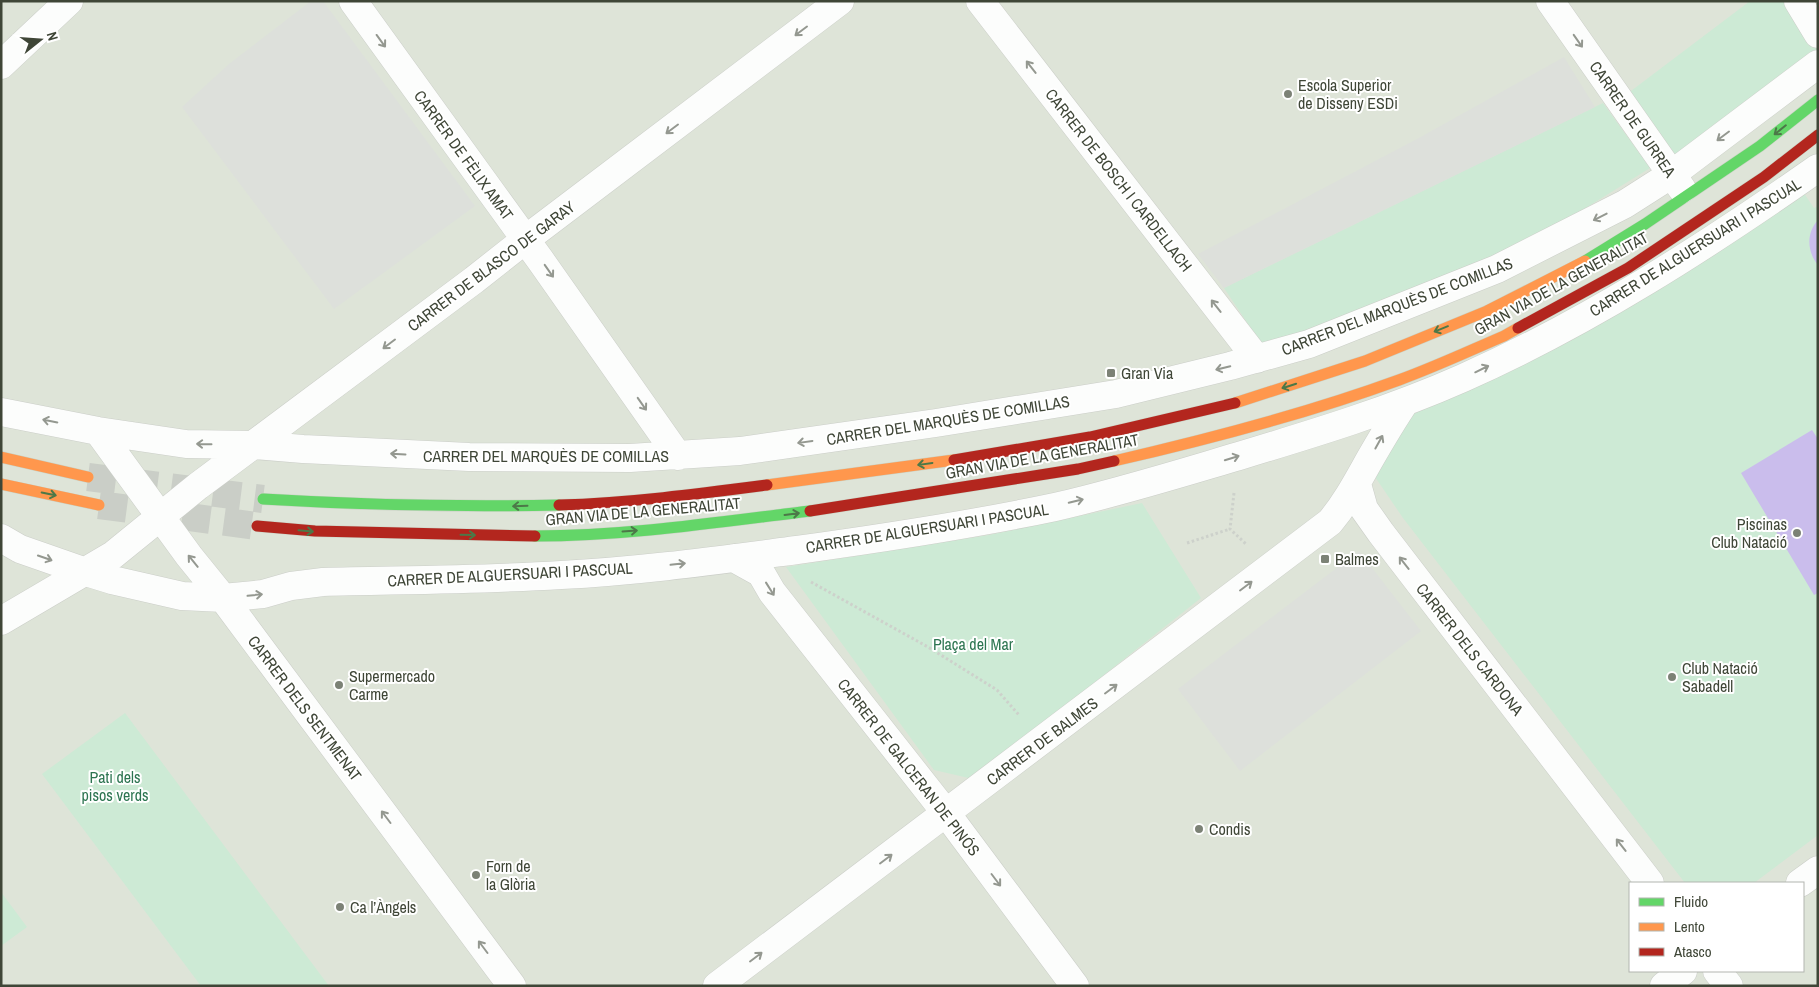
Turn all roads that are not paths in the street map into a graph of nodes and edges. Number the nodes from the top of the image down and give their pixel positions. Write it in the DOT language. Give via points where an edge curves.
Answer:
graph roads {
  1 [pos="69,1"];
  2 [pos="353,1"];
  3 [pos="840,1"];
  4 [pos="980,1"];
  5 [pos="1550,1"];
  6 [pos="1798,1"];
  7 [pos="1818,34"];
  8 [pos="1818,64"];
  9 [pos="1,65"];
  10 [pos="1818,100"];
  11 [pos="1818,136"];
  12 [pos="1818,168"];
  13 [pos="1679,185"];
  14 [pos="1708,230"];
  15 [pos="526,239"];
  16 [pos="1575,266"];
  17 [pos="1320,339"];
  18 [pos="1257,358"];
  19 [pos="1405,402"];
  20 [pos="1,412"];
  21 [pos="98,431"];
  22 [pos="253,445"];
  23 [pos="678,456"];
  24 [pos="1,457"];
  25 [pos="88,477"];
  26 [pos="1,484"];
  27 [pos="1357,484"];
  28 [pos="264,499"];
  29 [pos="99,504"];
  30 [pos="150,525"];
  31 [pos="257,526"];
  32 [pos="1,538"];
  33 [pos="734,558"];
  34 [pos="86,572"];
  35 [pos="223,598"];
  36 [pos="1,621"];
  37 [pos="946,813"];
  38 [pos="1818,870"];
  39 [pos="1649,882"];
  40 [pos="1801,882"];
  41 [pos="1682,972"];
  42 [pos="1718,972"];
  43 [pos="512,986"];
  44 [pos="716,986"];
  45 [pos="1076,986"];
  46 [pos="1664,986"];
  47 [pos="1729,986"];
  1 -- 9 [label="street"];
  2 -- 15 [label="street, CARRER DE FÈLIX AMAT, one-way"];
  3 -- 15 [label="street, CARRER DE BLASCO DE GARAY, one-way"];
  18 -- 4 [label="street, CARRER DE BOSCH I CARDELLACH, one-way"];
  5 -- 13 [label="street, CARRER DE GURREA, one-way"];
  6 -- 7 [label="street"];
  8 -- 13 [label="street, CARRER DEL MARQUÈS DE COMILLAS, one-way"];
  10 -- 13 [label="street, one-way" via="1760,146"];
  11 -- 14 [label="street, GRAN VIA DE LA GENERALITAT" via="1764,177"];
  12 -- 14 [label="street, CARRER DE ALGUERSUARI I PASCUAL" via="1747,218"];
  13 -- 14 [label="street, CARRER DE GURREA"];
  13 -- 16 [label="street"];
  13 -- 17 [label="street, CARRER DEL MARQUÈS DE COMILLAS, one-way" via="1625,204 1497,269"];
  19 -- 14 [label="street, CARRER DE ALGUERSUARI I PASCUAL, one-way" via="1464,378 1623,296"];
  31 -- 14 [label="street, GRAN VIA DE LA GENERALITAT, one-way" via="315,531 563,536 673,528 812,511 1078,469 1294,415 1400,380 1504,336 1628,268"];
  15 -- 22 [label="street, CARRER DE BLASCO DE GARAY, one-way"];
  15 -- 23 [label="street, CARRER DE FÈLIX AMAT, one-way"];
  16 -- 17 [label="street"];
  16 -- 28 [label="street, GRAN VIA DE LA GENERALITAT, one-way" via="1487,311 1374,357 1241,402 1090,437 988,456 700,494 594,504 341,504"];
  17 -- 18 [label="street, CARRER DEL MARQUÈS DE COMILLAS"];
  18 -- 23 [label="street, CARRER DEL MARQUÈS DE COMILLAS, one-way" via="1106,395 740,452"];
  27 -- 19 [label="street, one-way"];
  33 -- 19 [label="street, CARRER DE ALGUERSUARI I PASCUAL, one-way" via="910,534 1056,506 1194,469"];
  21 -- 20 [label="street, CARRER DEL MARQUÈS DE COMILLAS, one-way"];
  22 -- 21 [label="street, CARRER DEL MARQUÈS DE COMILLAS, one-way" via="186,444"];
  21 -- 30 [label="street, CARRER DELS SENTMENAT"];
  23 -- 22 [label="street, CARRER DEL MARQUÈS DE COMILLAS, one-way" via="469,457"];
  22 -- 30 [label="street, CARRER DE BLASCO DE GARAY"];
  24 -- 25 [label="street"];
  26 -- 29 [label="street, one-way"];
  37 -- 27 [label="street, CARRER DE BALMES, one-way" via="1330,522"];
  39 -- 27 [label="street, CARRER DELS CARDONA, one-way" via="1364,509"];
  30 -- 34 [label="street, CARRER DE BLASCO DE GARAY"];
  35 -- 30 [label="street, CARRER DELS SENTMENAT, one-way" via="188,556"];
  32 -- 34 [label="street, CARRER DE ALGUERSUARI I PASCUAL, one-way" via="20,549"];
  35 -- 33 [label="street, CARRER DE ALGUERSUARI I PASCUAL, one-way" via="323,582 558,576"];
  33 -- 37 [label="street, CARRER DE GALCERAN DE PINÓS, one-way" via="761,573 772,592"];
  34 -- 35 [label="street, CARRER DE ALGUERSUARI I PASCUAL" via="182,596"];
  34 -- 36 [label="street, CARRER DE BLASCO DE GARAY"];
  43 -- 35 [label="street, CARRER DELS SENTMENAT, one-way"];
  44 -- 37 [label="street, CARRER DE BALMES, one-way"];
  37 -- 45 [label="street, CARRER DE GALCERAN DE PINÓS, one-way"];
  38 -- 40 [label="street"];
  41 -- 46 [label="street"];
  42 -- 47 [label="street"];
}
